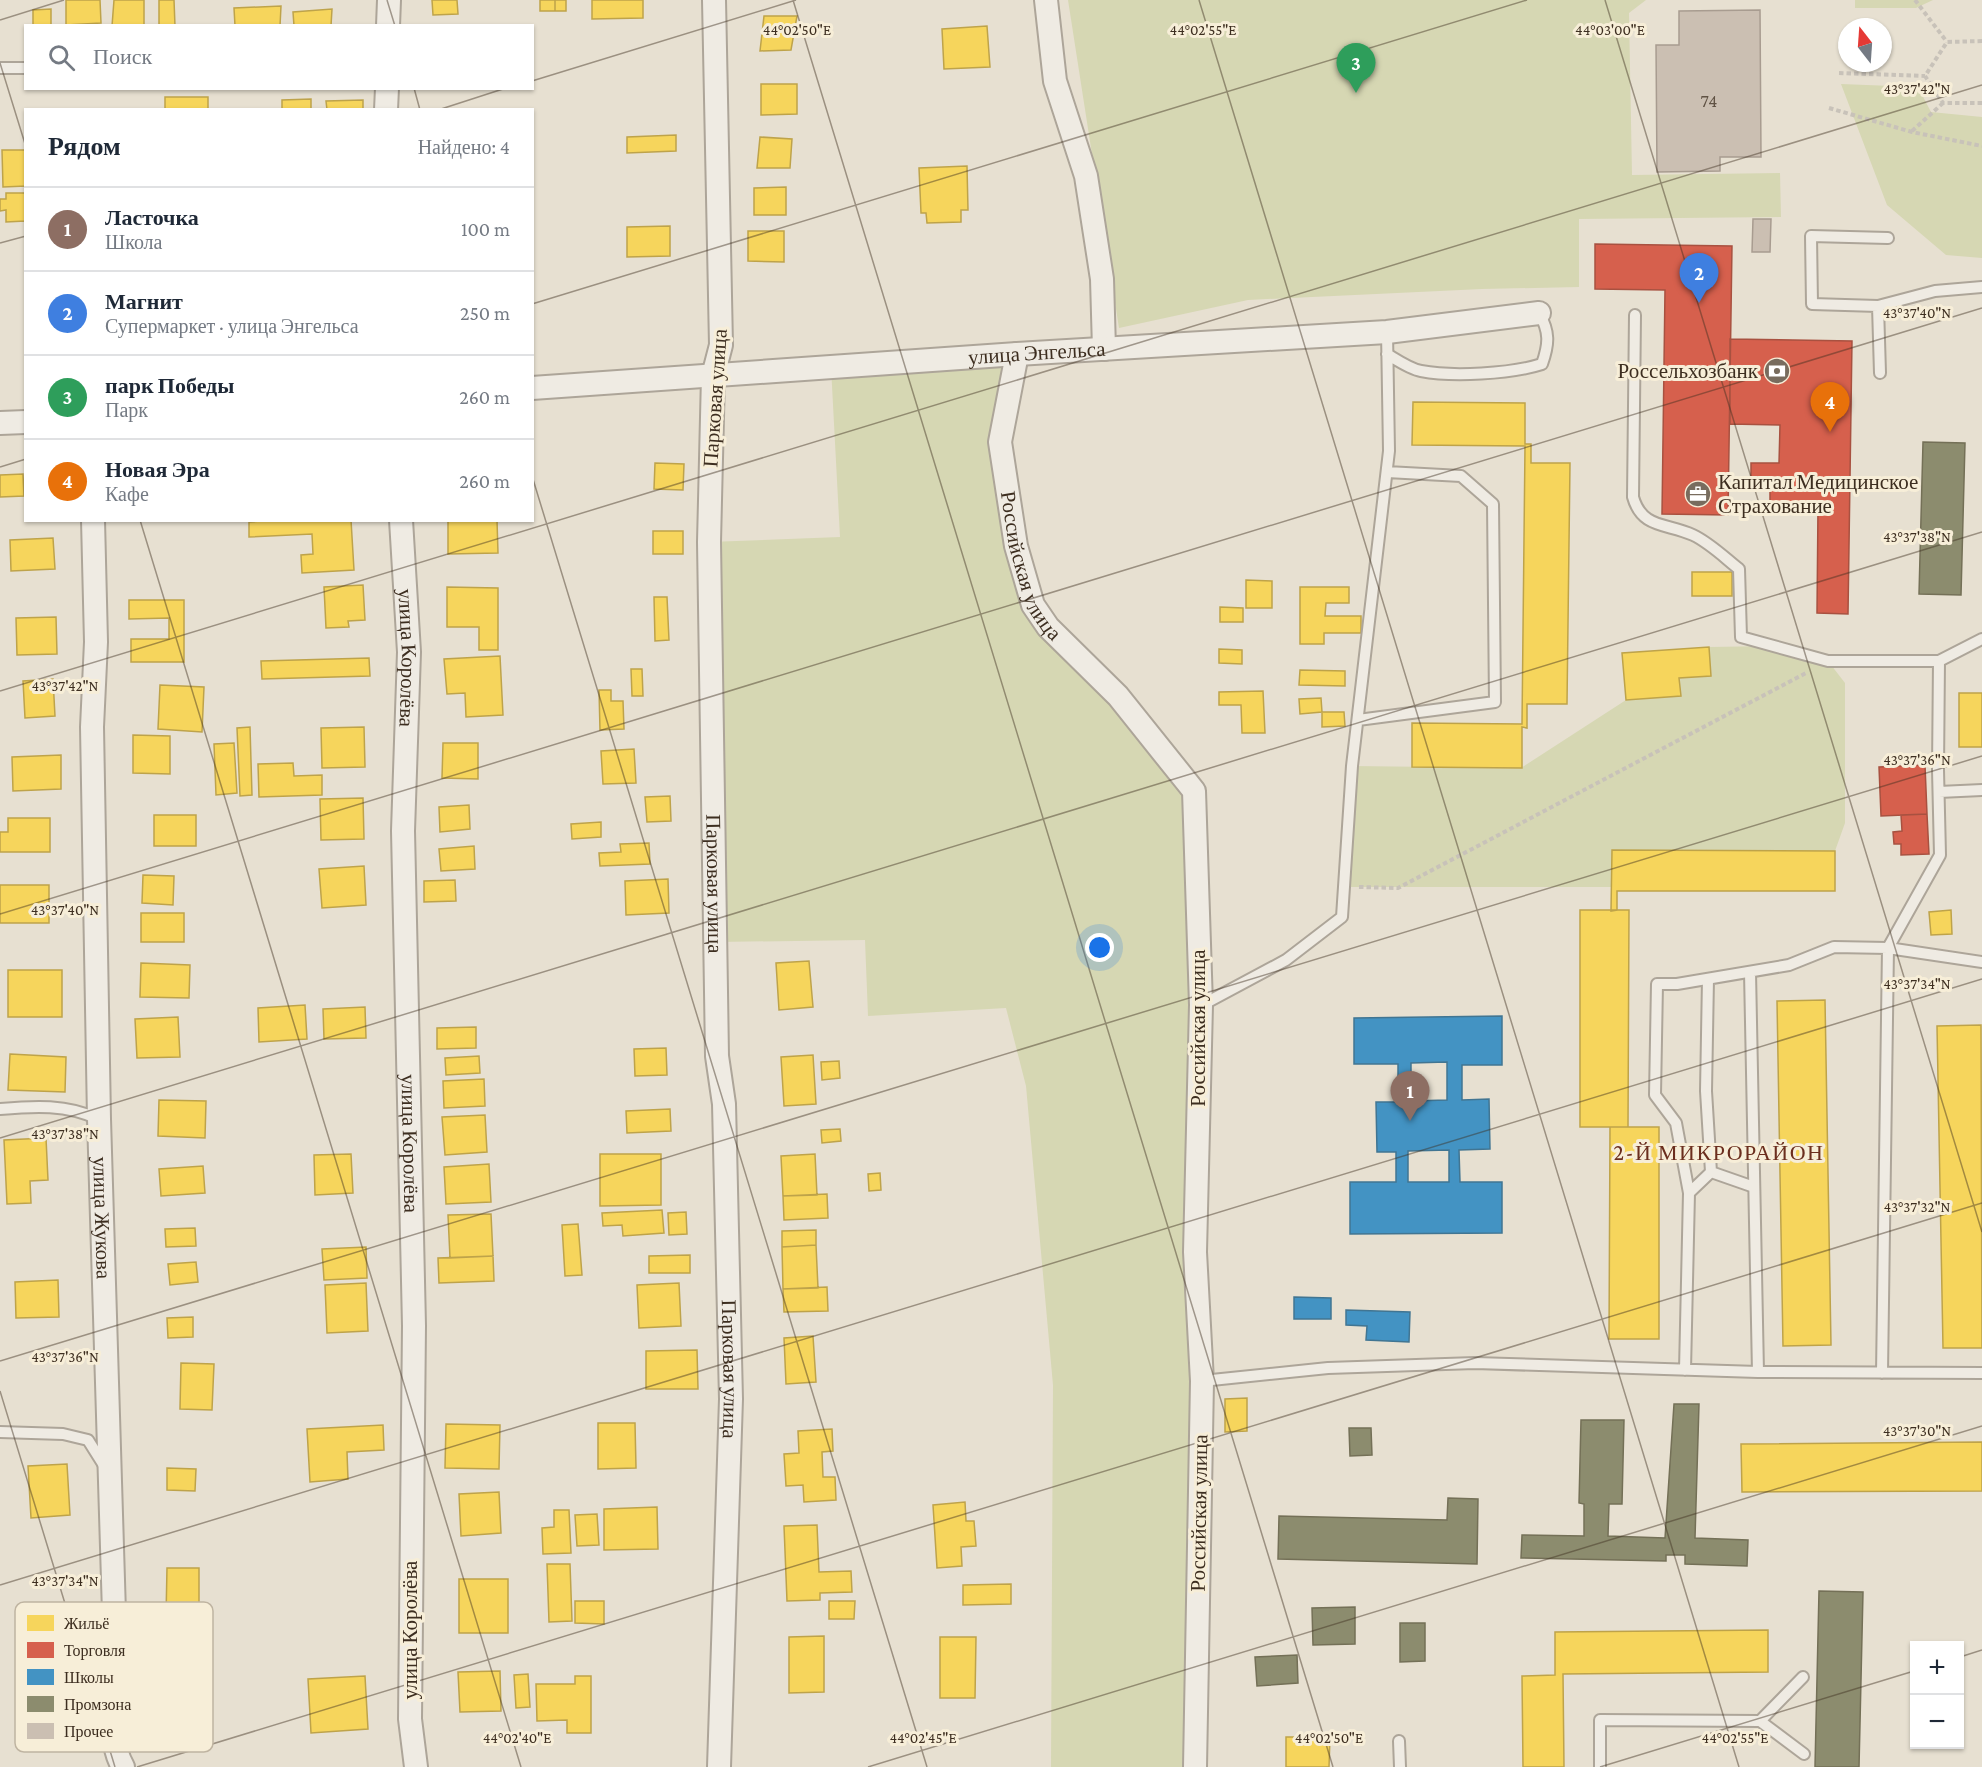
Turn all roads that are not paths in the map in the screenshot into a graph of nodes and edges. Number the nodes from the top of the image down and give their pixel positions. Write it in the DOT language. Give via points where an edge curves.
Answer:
graph roads {
  1 [pos="389,0"];
  2 [pos="714,0"];
  3 [pos="1046,0"];
  4 [pos="388,24"];
  5 [pos="0,68"];
  6 [pos="24,68"];
  7 [pos="1888,238"];
  8 [pos="1982,287"];
  9 [pos="1878,306"];
  10 [pos="1539,313"];
  11 [pos="1635,315"];
  12 [pos="1387,343"];
  13 [pos="1104,349"];
  14 [pos="1017,354"];
  15 [pos="1880,373"];
  16 [pos="713,376"];
  17 [pos="534,388"];
  18 [pos="24,422"];
  19 [pos="0,423"];
  20 [pos="1387,472"];
  21 [pos="93,522"];
  22 [pos="401,522"];
  23 [pos="1982,639"];
  24 [pos="1939,661"];
  25 [pos="1358,720"];
  26 [pos="1982,790"];
  27 [pos="1939,792"];
  28 [pos="1888,948"];
  29 [pos="1982,962"];
  30 [pos="1750,972"];
  31 [pos="1708,979"];
  32 [pos="1201,1005"];
  33 [pos="0,1109"];
  34 [pos="99,1119"];
  35 [pos="1711,1172"];
  36 [pos="1754,1187"];
  37 [pos="1689,1193"];
  38 [pos="1685,1370"];
  39 [pos="1758,1372"];
  40 [pos="1882,1373"];
  41 [pos="1982,1373"];
  42 [pos="1202,1381"];
  43 [pos="0,1432"];
  44 [pos="109,1473"];
  45 [pos="113,1602"];
  46 [pos="1803,1677"];
  47 [pos="1760,1722"];
  48 [pos="1399,1742"];
  49 [pos="116,1752"];
  50 [pos="1804,1754"];
  51 [pos="123,1767"];
  52 [pos="416,1767"];
  53 [pos="719,1767"];
  54 [pos="1195,1767"];
  55 [pos="1400,1767"];
  56 [pos="1600,1767"];
  1 -- 4 [label="street"];
  2 -- 16 [label="street, Парковая улица" via="721,345"];
  3 -- 13 [label="street" via="1055,81 1086,176 1102,279"];
  5 -- 6 [label="lane"];
  7 -- 9 [label="lane" via="1811,236 1812,304"];
  8 -- 9 [label="lane" via="1935,291"];
  9 -- 15 [label="lane"];
  10 -- 12 [label="street, улица Энгельса"];
  10 -- 12 [label="lane" via="1547,327 1549,344 1542,364 1529,369 1419,371"];
  11 -- 24 [label="lane" via="1632,497 1637,512 1650,522 1694,536 1739,569 1741,637 1828,661"];
  12 -- 13 [label="street, улица Энгельса"];
  12 -- 20 [label="lane"];
  13 -- 14 [label="street, улица Энгельса"];
  14 -- 16 [label="street, улица Энгельса"];
  14 -- 32 [label="street, Российская улица" via="1000,442 1016,546 1033,605 1048,627 1118,696 1194,790"];
  16 -- 17 [label="street, улица Энгельса"];
  16 -- 53 [label="street, Парковая улица" via="709,542 717,1056 724,1104 731,1399"];
  18 -- 19 [label="street"];
  20 -- 25 [label="lane"];
  20 -- 25 [label="lane" via="1461,476 1493,504 1495,702"];
  21 -- 34 [label="street, улица Жукова" via="96,642 92,727"];
  22 -- 52 [label="street, улица Королёва" via="409,652 404,831 414,1326 410,1719"];
  23 -- 24 [label="lane"];
  24 -- 27 [label="lane"];
  25 -- 32 [label="lane" via="1342,917 1286,960"];
  26 -- 27 [label="lane"];
  27 -- 28 [label="lane" via="1940,855"];
  28 -- 29 [label="lane"];
  28 -- 30 [label="lane" via="1834,947 1789,965"];
  28 -- 40 [label="lane"];
  30 -- 31 [label="lane"];
  30 -- 36 [label="lane"];
  31 -- 35 [label="lane" via="1706,1091"];
  31 -- 37 [label="lane" via="1657,984 1655,1095 1676,1123"];
  32 -- 42 [label="street, Российская улица" via="1195,1252"];
  33 -- 34 [label="lane" via="78,1109"];
  34 -- 44 [label="street, улица Жукова"];
  35 -- 36 [label="lane"];
  35 -- 37 [label="lane"];
  36 -- 39 [label="lane"];
  37 -- 38 [label="lane"];
  38 -- 39 [label="lane"];
  38 -- 42 [label="lane" via="1475,1363 1328,1368"];
  39 -- 40 [label="lane"];
  40 -- 41 [label="lane"];
  42 -- 54 [label="street, Российская улица"];
  43 -- 44 [label="lane" via="63,1434 88,1440"];
  44 -- 45 [label="street, улица Жукова"];
  46 -- 47 [label="lane"];
  47 -- 50 [label="lane"];
  47 -- 56 [label="lane" via="1600,1720"];
  48 -- 55 [label="lane"];
  49 -- 51 [label="street, улица Жукова"];
}
